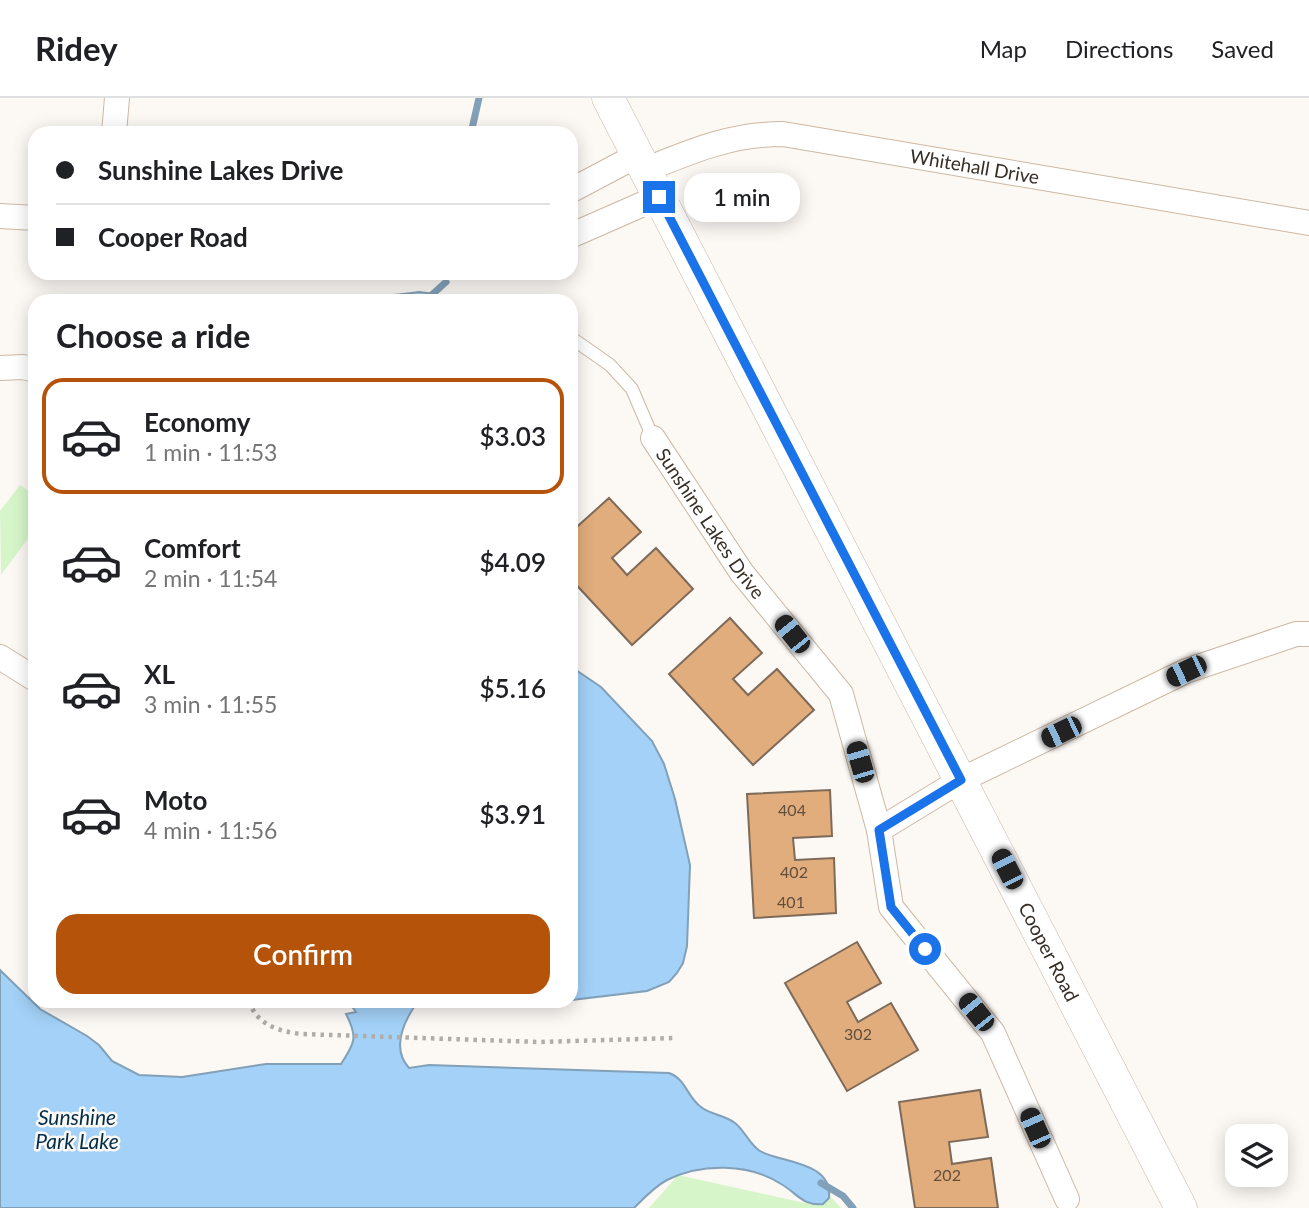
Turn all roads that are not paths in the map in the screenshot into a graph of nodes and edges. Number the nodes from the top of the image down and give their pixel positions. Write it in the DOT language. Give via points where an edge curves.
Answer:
graph roads {
  1 [pos="117,98"];
  2 [pos="608,98"];
  3 [pos="115,126"];
  4 [pos="647,174"];
  5 [pos="578,189"];
  6 [pos="0,216"];
  7 [pos="28,218"];
  8 [pos="1309,223"];
  9 [pos="578,230"];
  10 [pos="578,343"];
  11 [pos="0,368"];
  12 [pos="28,368"];
  13 [pos="653,438"];
  14 [pos="1309,634"];
  15 [pos="0,657"];
  16 [pos="28,675"];
  17 [pos="961,780"];
  18 [pos="879,830"];
  19 [pos="1066,1199"];
  20 [pos="1181,1208"];
  1 -- 3 [label="street"];
  2 -- 4 [label="street, Cooper Road"];
  4 -- 5 [label="street"];
  4 -- 8 [label="street, Whitehall Drive" via="721,141 783,134"];
  4 -- 9 [label="street"];
  4 -- 17 [label="street, Cooper Road"];
  6 -- 7 [label="street"];
  10 -- 13 [label="lane" via="610,365 632,389"];
  11 -- 12 [label="street"];
  13 -- 18 [label="street, Sunshine Lakes Drive" via="742,573 841,694"];
  14 -- 17 [label="street" via="1296,634 1186,671"];
  15 -- 16 [label="street"];
  17 -- 18 [label="street"];
  17 -- 20 [label="street, Cooper Road"];
  18 -- 19 [label="street, Sunshine Lakes Drive" via="891,907 993,1033"];
}
